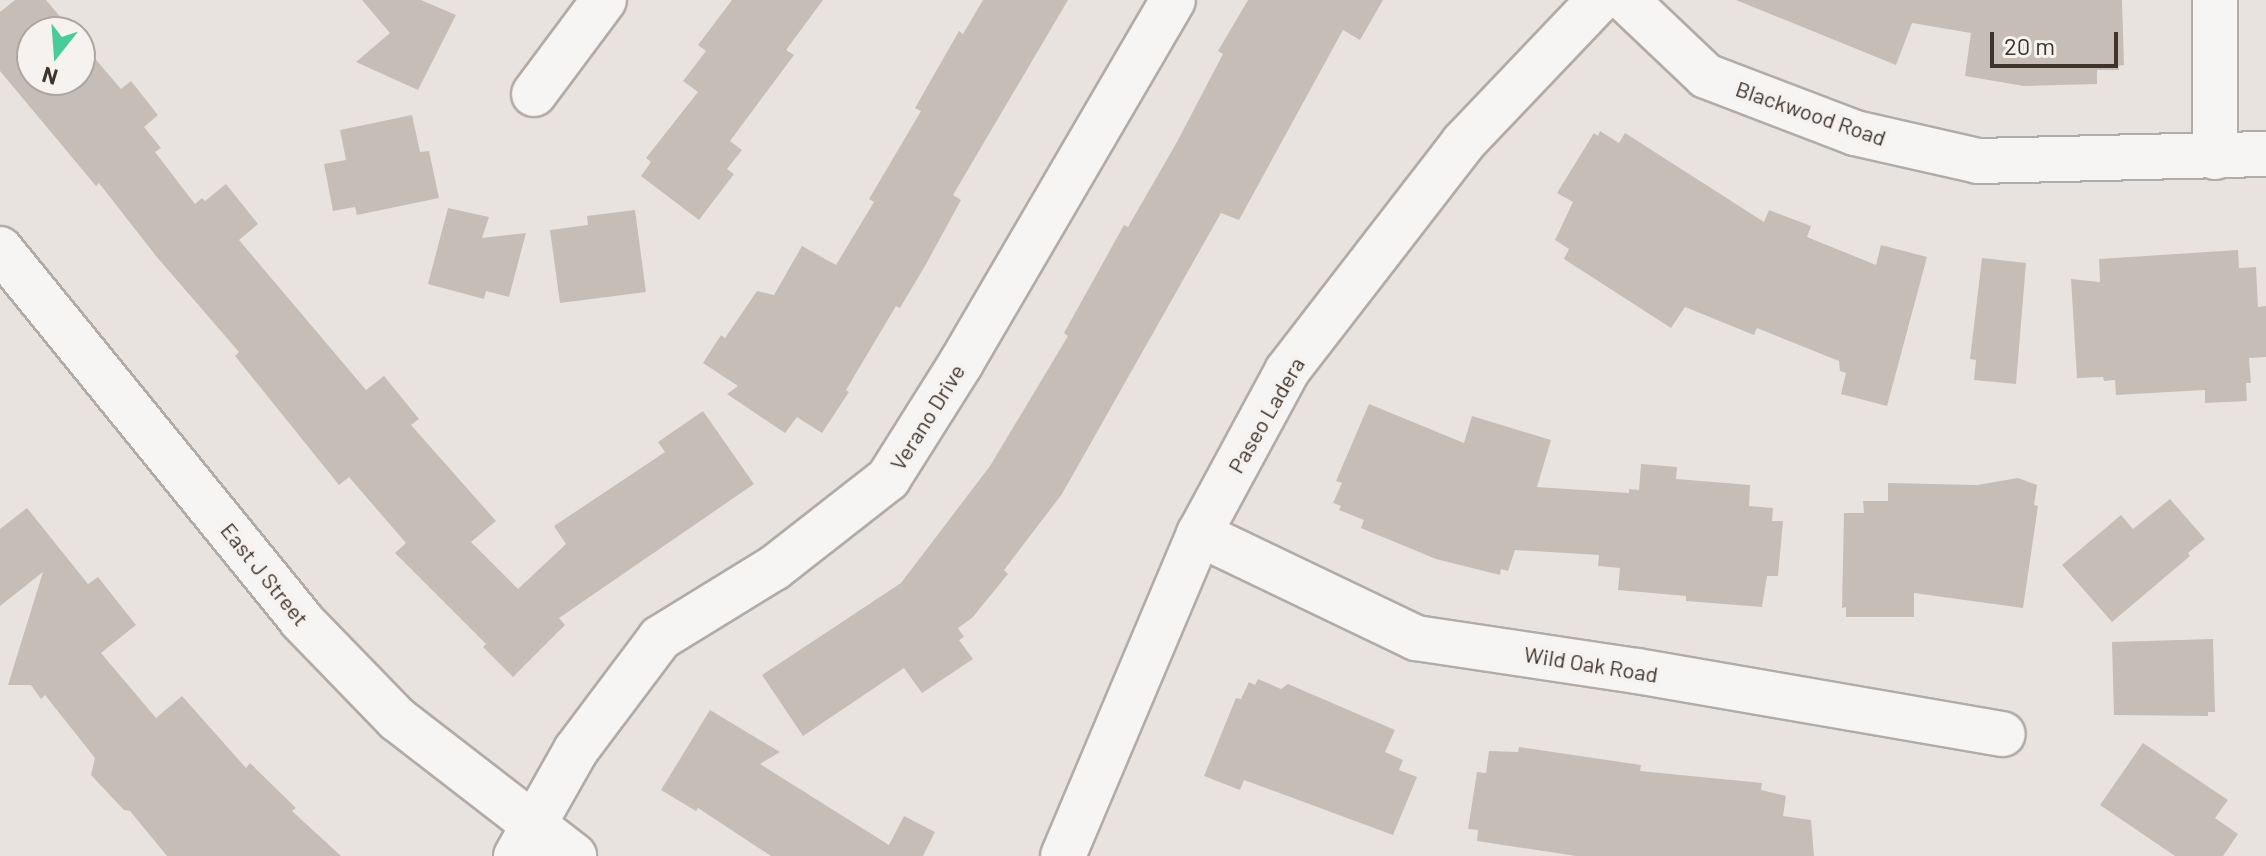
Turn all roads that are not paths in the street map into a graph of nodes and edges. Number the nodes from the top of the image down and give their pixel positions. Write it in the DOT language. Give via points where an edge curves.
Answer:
graph roads {
  1 [pos="604,0"];
  2 [pos="1173,0"];
  3 [pos="1599,0"];
  4 [pos="1626,0"];
  5 [pos="2215,0"];
  6 [pos="534,94"];
  7 [pos="2266,154"];
  8 [pos="2215,157"];
  9 [pos="0,249"];
  10 [pos="1199,534"];
  11 [pos="2003,734"];
  12 [pos="525,842"];
  13 [pos="574,856"];
  14 [pos="1063,856"];
  1 -- 6 [label="street"];
  2 -- 12 [label="street, Verano Drive" via="888,479 774,568 660,638 576,750"];
  3 -- 10 [label="street, Paseo Ladera" via="1463,143 1287,371"];
  4 -- 8 [label="street, Blackwood Road" via="1706,76 1855,133 1978,161"];
  5 -- 8 [label="street"];
  7 -- 8 [label="street, Blackwood Road"];
  9 -- 12 [label="street, East J Street" via="301,620"];
  10 -- 11 [label="street, Wild Oak Road" via="1416,638"];
  10 -- 14 [label="street, Paseo Ladera"];
  12 -- 13 [label="street, East J Street"];
}
